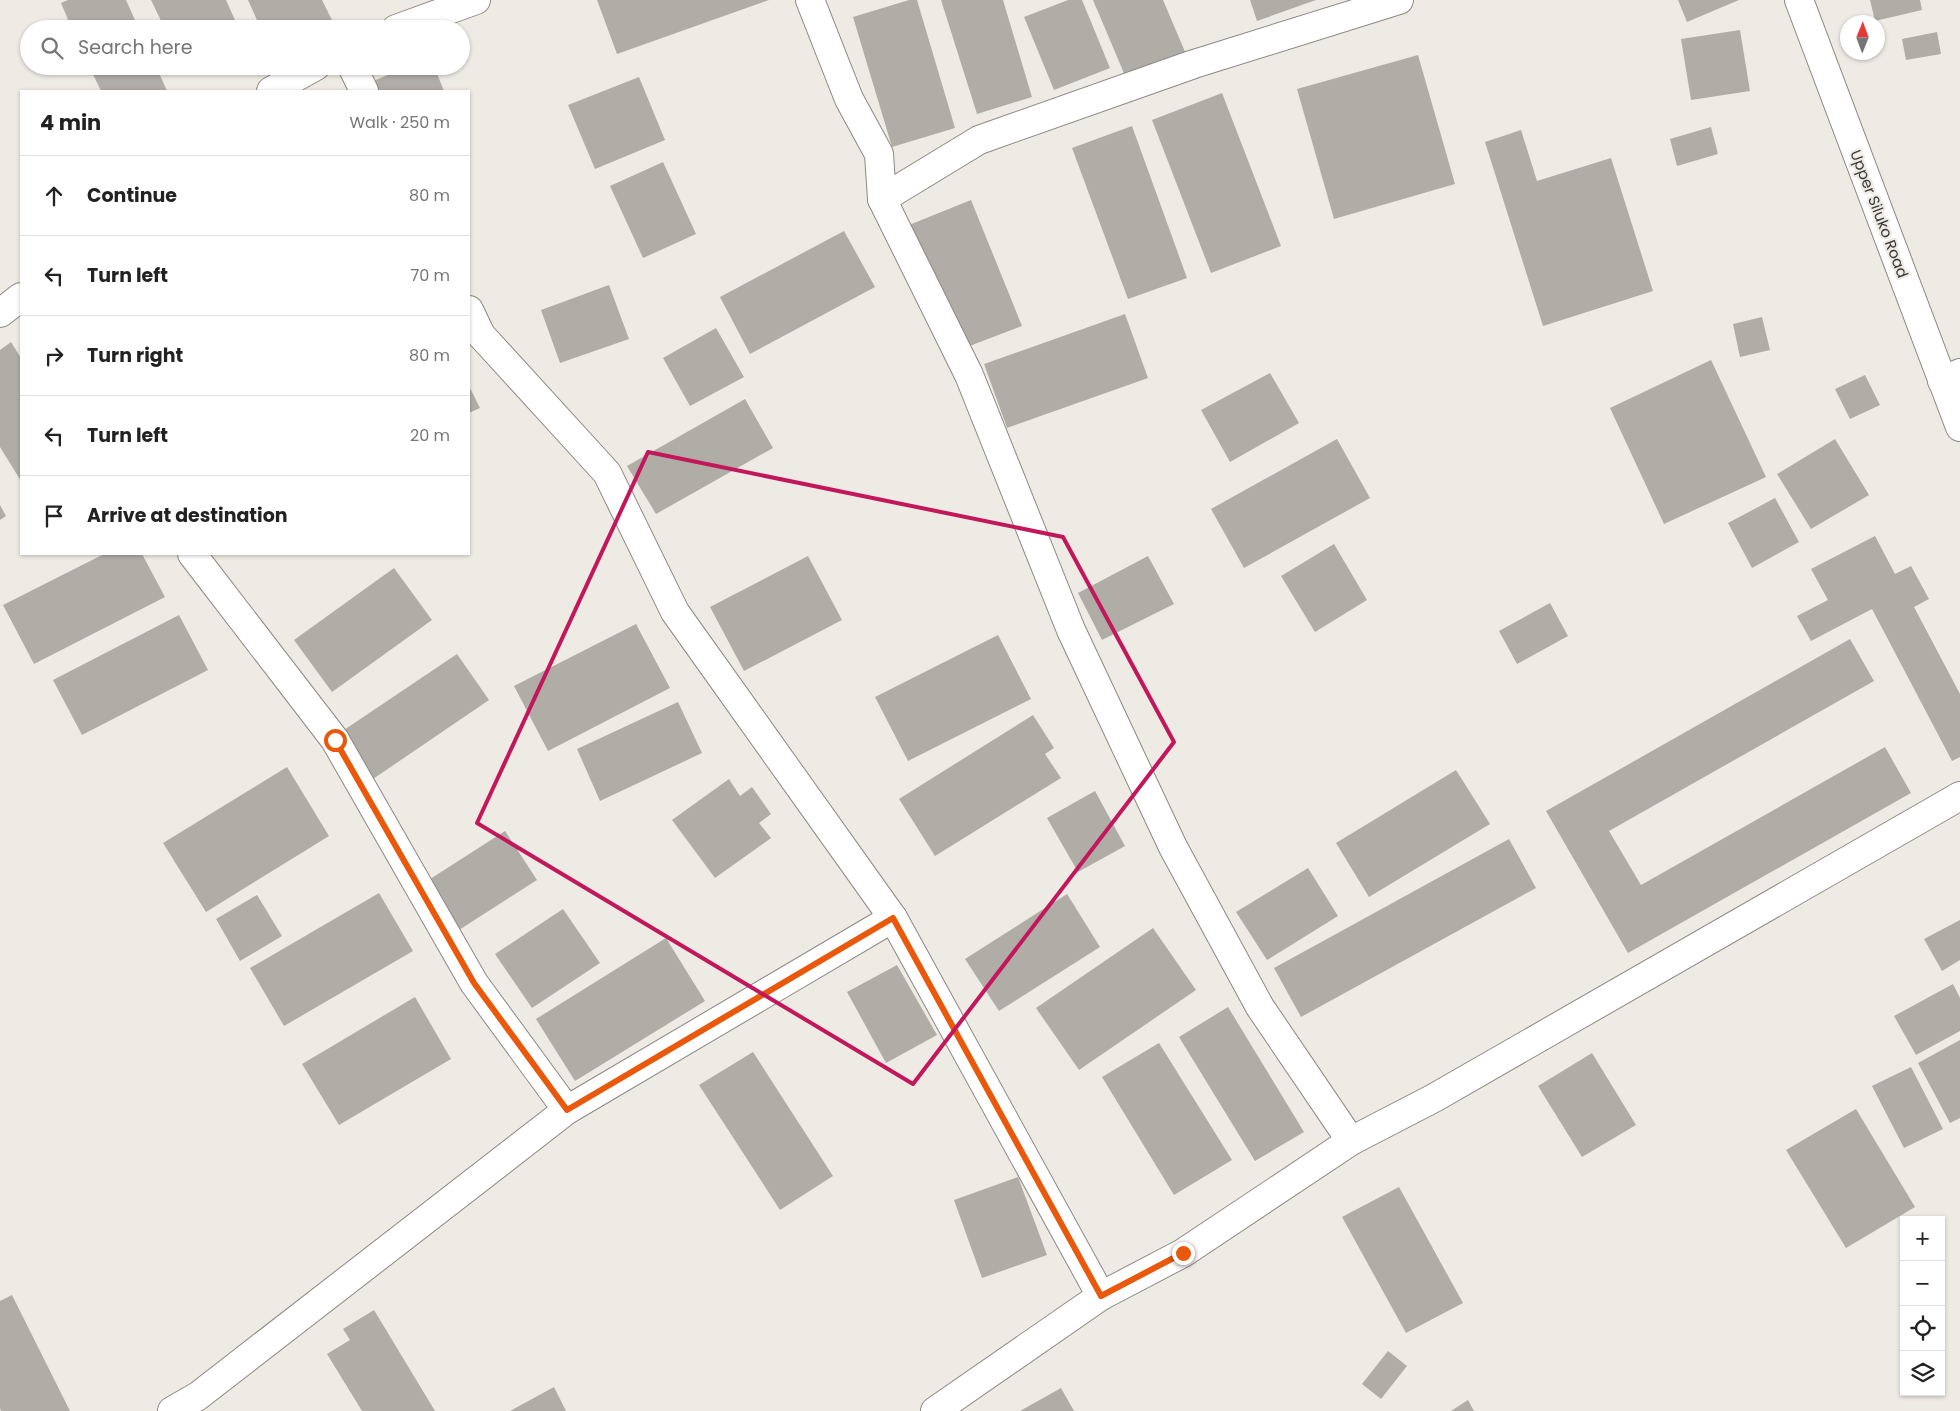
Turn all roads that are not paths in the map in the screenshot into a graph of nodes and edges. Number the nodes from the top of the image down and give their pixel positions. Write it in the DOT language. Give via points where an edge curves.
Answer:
graph roads {
  1 [pos="476,0"];
  2 [pos="810,0"];
  3 [pos="1399,0"];
  4 [pos="1799,0"];
  5 [pos="421,20"];
  6 [pos="300,75"];
  7 [pos="356,75"];
  8 [pos="273,90"];
  9 [pos="364,90"];
  10 [pos="882,200"];
  11 [pos="20,299"];
  12 [pos="470,312"];
  13 [pos="0,314"];
  14 [pos="1951,377"];
  15 [pos="1960,427"];
  16 [pos="193,555"];
  17 [pos="1960,796"];
  18 [pos="893,918"];
  19 [pos="567,1110"];
  20 [pos="1350,1141"];
  21 [pos="1101,1296"];
  22 [pos="172,1411"];
  23 [pos="935,1411"];
  1 -- 5 [label="street"];
  2 -- 10 [label="street" via="849,99 879,154"];
  3 -- 10 [label="street" via="1194,64 980,140"];
  4 -- 14 [label="street, Upper Siluko Road"];
  6 -- 8 [label="street"];
  7 -- 9 [label="street"];
  10 -- 20 [label="street" via="969,375 1071,630 1173,847 1260,1007"];
  11 -- 13 [label="street"];
  12 -- 18 [label="street" via="481,334 608,473 674,612"];
  14 -- 15 [label="street, Upper Siluko Road"];
  16 -- 19 [label="street" via="335,740 474,983"];
  17 -- 20 [label="street" via="1434,1098"];
  18 -- 19 [label="street"];
  18 -- 21 [label="street"];
  19 -- 22 [label="street" via="198,1396"];
  20 -- 21 [label="street" via="1183,1253"];
  21 -- 23 [label="street"];
}
